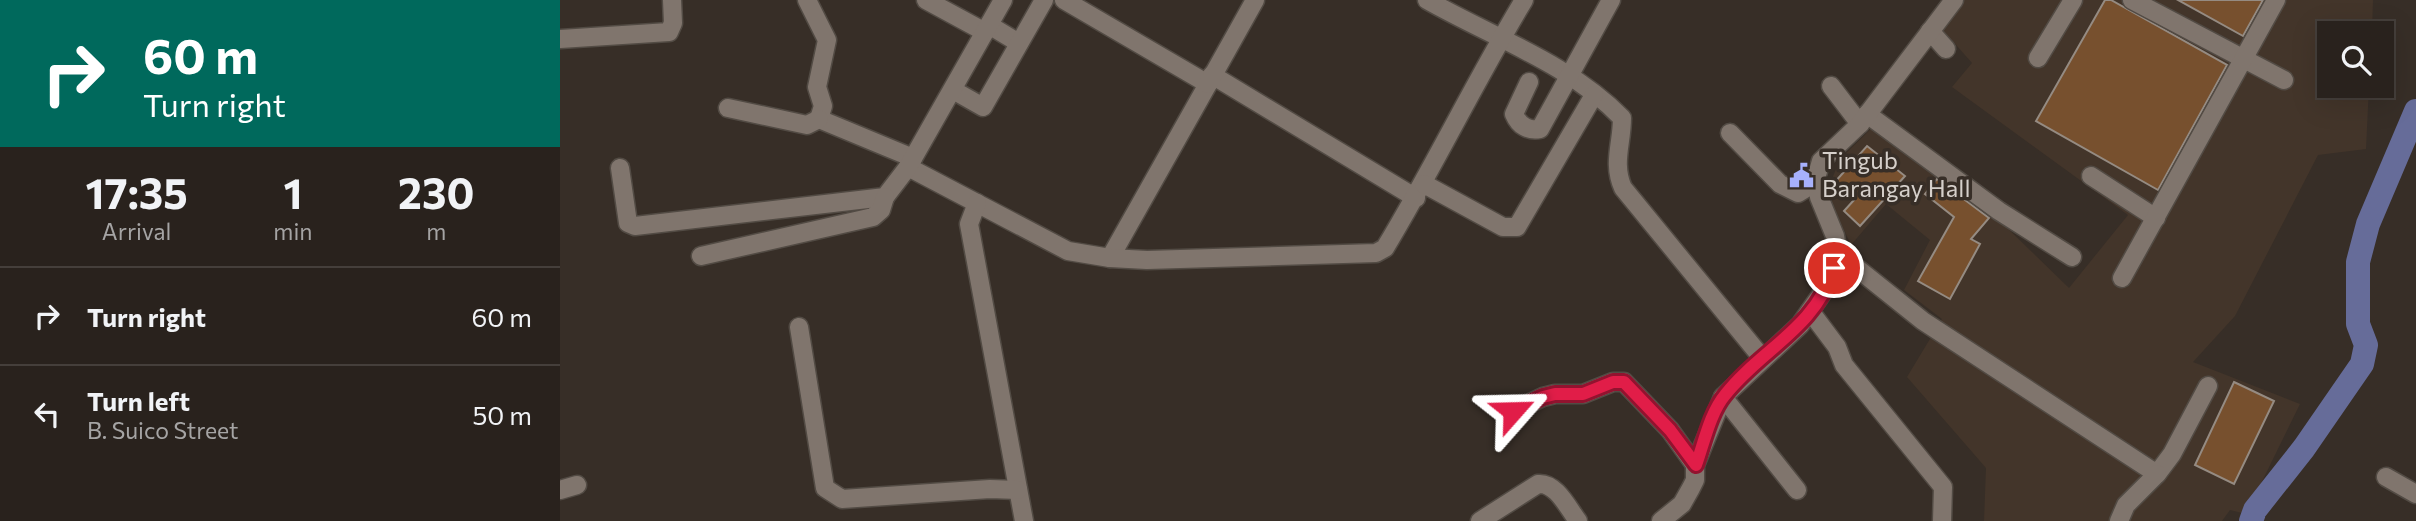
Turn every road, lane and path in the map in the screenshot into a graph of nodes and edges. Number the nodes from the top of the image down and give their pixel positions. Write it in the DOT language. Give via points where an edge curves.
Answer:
graph roads {
  1 [pos="672,0"];
  2 [pos="807,0"];
  3 [pos="926,0"];
  4 [pos="1003,0"];
  5 [pos="1044,0"];
  6 [pos="1064,0"];
  7 [pos="1255,0"];
  8 [pos="1427,0"];
  9 [pos="1524,0"];
  10 [pos="1611,0"];
  11 [pos="1954,0"];
  12 [pos="2073,0"];
  13 [pos="2132,0"];
  14 [pos="2276,0"];
  15 [pos="987,28"];
  16 [pos="1930,31"];
  17 [pos="560,39"];
  18 [pos="1501,39"];
  19 [pos="1019,43"];
  20 [pos="1946,49"];
  21 [pos="2038,58"];
  22 [pos="2245,59"];
  23 [pos="1570,78"];
  24 [pos="1210,80"];
  25 [pos="2284,80"];
  26 [pos="1529,82"];
  27 [pos="1831,86"];
  28 [pos="953,90"];
  29 [pos="1594,95"];
  30 [pos="728,108"];
  31 [pos="819,119"];
  32 [pos="1863,119"];
  33 [pos="1730,133"];
  34 [pos="911,163"];
  35 [pos="620,168"];
  36 [pos="2091,176"];
  37 [pos="1816,182"];
  38 [pos="1420,191"];
  39 [pos="885,197"];
  40 [pos="977,203"];
  41 [pos="2156,218"];
  42 [pos="1838,253"];
  43 [pos="701,256"];
  44 [pos="2072,257"];
  45 [pos="1110,258"];
  46 [pos="2122,278"];
  47 [pos="1810,311"];
  48 [pos="799,327"];
  49 [pos="1763,359"];
  50 [pos="2208,386"];
  51 [pos="1723,397"];
  52 [pos="1513,411"];
  53 [pos="1696,465"];
  54 [pos="2157,474"];
  55 [pos="2386,477"];
  56 [pos="1018,489"];
  57 [pos="1797,489"];
  58 [pos="2416,494"];
  59 [pos="1024,521"];
  60 [pos="1480,521"];
  61 [pos="1578,521"];
  62 [pos="1661,521"];
  63 [pos="1942,521"];
  64 [pos="2119,521"];
  1 -- 17 [label="street" via="669,32"];
  2 -- 31 [label="street" via="827,40 817,87 823,106"];
  3 -- 15 [label="street"];
  4 -- 15 [label="street"];
  5 -- 19 [label="street"];
  6 -- 24 [label="street"];
  7 -- 24 [label="street"];
  8 -- 18 [label="street"];
  9 -- 18 [label="street"];
  10 -- 23 [label="street"];
  11 -- 16 [label="street"];
  12 -- 21 [label="street"];
  13 -- 22 [label="street"];
  14 -- 22 [label="street"];
  15 -- 19 [label="street"];
  15 -- 28 [label="street"];
  16 -- 20 [label="street"];
  16 -- 32 [label="street"];
  18 -- 23 [label="street"];
  18 -- 38 [label="street"];
  19 -- 28 [label="street" via="983,107"];
  22 -- 25 [label="street"];
  22 -- 41 [label="street"];
  23 -- 26 [label="street" via="1540,129 1533,130 1517,122 1514,114"];
  23 -- 29 [label="street"];
  24 -- 38 [label="street"];
  24 -- 45 [label="street"];
  27 -- 32 [label="street"];
  28 -- 34 [label="street"];
  29 -- 38 [label="street" via="1517,227 1503,228"];
  29 -- 49 [label="street" via="1622,118 1616,173 1623,188"];
  30 -- 31 [label="street" via="807,125"];
  31 -- 34 [label="street"];
  32 -- 37 [label="street" via="1821,161"];
  32 -- 44 [label="street"];
  33 -- 37 [label="street" via="1780,184 1798,192"];
  34 -- 39 [label="street"];
  34 -- 40 [label="street"];
  35 -- 39 [label="street" via="628,223 635,226"];
  36 -- 41 [label="street"];
  37 -- 42 [label="street"];
  38 -- 45 [label="street" via="1385,248 1376,253"];
  39 -- 43 [label="street" via="873,218"];
  40 -- 45 [label="street" via="1068,251"];
  40 -- 56 [label="street" via="969,224"];
  41 -- 46 [label="street"];
  42 -- 47 [label="street" via="1829,282"];
  42 -- 54 [label="street" via="1923,321"];
  47 -- 49 [label="street"];
  47 -- 63 [label="street" via="1837,346 1844,365 1943,487"];
  48 -- 56 [label="street" via="825,488 833,495 842,499"];
  49 -- 51 [label="street"];
  50 -- 54 [label="street"];
  51 -- 53 [label="street"];
  51 -- 57 [label="street"];
  52 -- 53 [label="street" via="1543,397 1583,394 1624,382"];
  53 -- 62 [label="street" via="1695,481 1682,504"];
  54 -- 64 [label="street" via="2126,505"];
  55 -- 58 [label="street"];
  56 -- 59 [label="street"];
  60 -- 61 [label="street" via="1545,484"];
}
